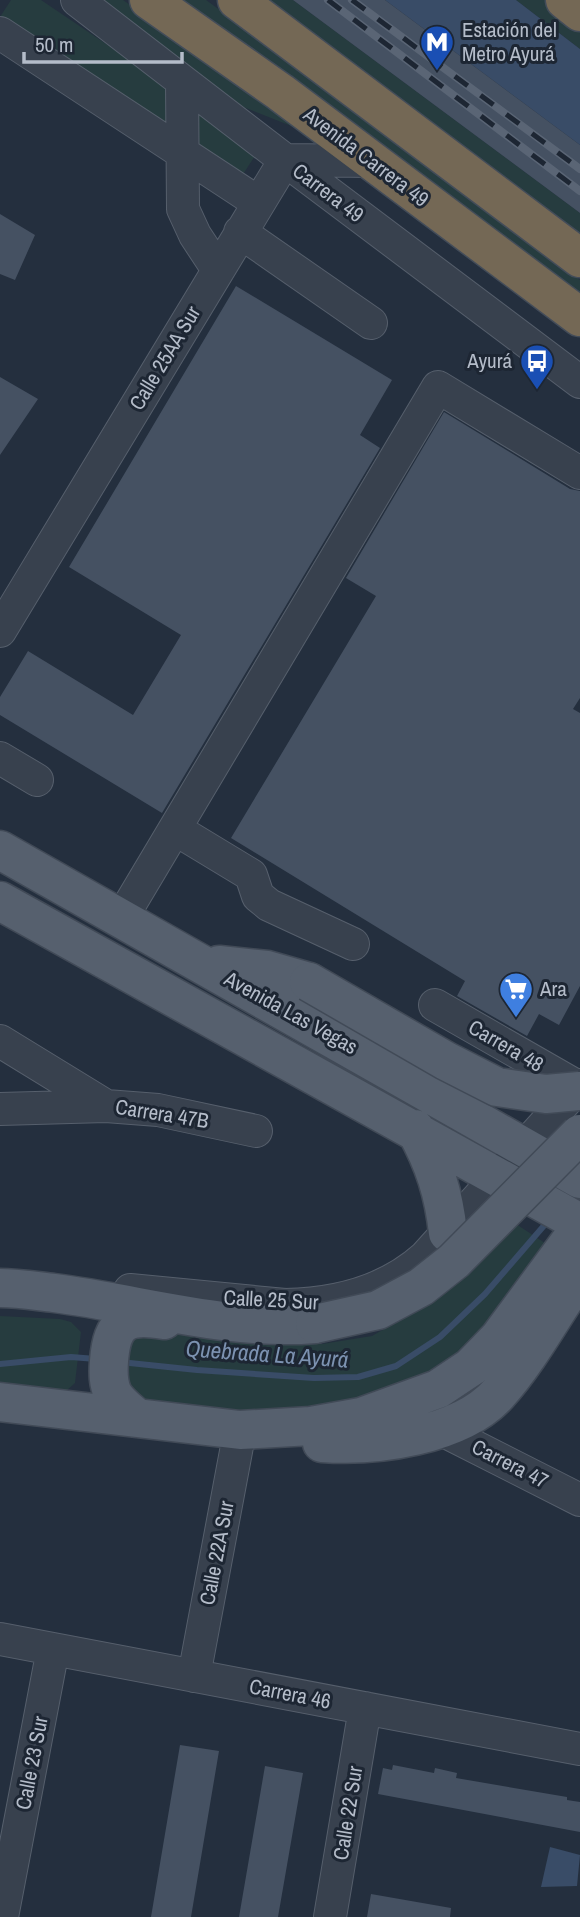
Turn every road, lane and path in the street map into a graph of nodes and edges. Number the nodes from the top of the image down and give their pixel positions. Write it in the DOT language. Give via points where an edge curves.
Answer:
graph roads {
  1 [pos="77,0"];
  2 [pos="149,0"];
  3 [pos="237,0"];
  4 [pos="565,0"];
  5 [pos="580,12"];
  6 [pos="0,33"];
  7 [pos="182,82"];
  8 [pos="184,155"];
  9 [pos="285,160"];
  10 [pos="372,161"];
  11 [pos="259,203"];
  12 [pos="240,232"];
  13 [pos="580,258"];
  14 [pos="218,270"];
  15 [pos="580,317"];
  16 [pos="371,323"];
  17 [pos="580,383"];
  18 [pos="580,473"];
  19 [pos="0,631"];
  20 [pos="0,758"];
  21 [pos="37,780"];
  22 [pos="175,829"];
  23 [pos="0,850"];
  24 [pos="0,901"];
  25 [pos="121,919"];
  26 [pos="353,944"];
  27 [pos="204,965"];
  28 [pos="435,1005"];
  29 [pos="0,1041"];
  30 [pos="439,1097"];
  31 [pos="577,1099"];
  32 [pos="106,1105"];
  33 [pos="0,1109"];
  34 [pos="415,1129"];
  35 [pos="256,1131"];
  36 [pos="524,1146"];
  37 [pos="571,1174"];
  38 [pos="498,1176"];
  39 [pos="578,1223"];
  40 [pos="448,1233"];
  41 [pos="580,1276"];
  42 [pos="0,1280"];
  43 [pos="0,1288"];
  44 [pos="580,1297"];
  45 [pos="0,1304"];
  46 [pos="548,1321"];
  47 [pos="315,1324"];
  48 [pos="101,1359"];
  49 [pos="0,1402"];
  50 [pos="61,1409"];
  51 [pos="137,1418"];
  52 [pos="440,1429"];
  53 [pos="240,1430"];
  54 [pos="580,1500"];
  55 [pos="0,1639"];
  56 [pos="53,1649"];
  57 [pos="194,1676"];
  58 [pos="365,1708"];
  59 [pos="580,1749"];
  60 [pos="2,1910"];
  61 [pos="330,1917"];
  1 -- 7 [label="street, Carrera 49"];
  2 -- 10 [label="highway, Avenida Carrera 49"];
  3 -- 13 [label="highway"];
  4 -- 5 [label="highway"];
  6 -- 8 [label="street"];
  7 -- 8 [label="street"];
  7 -- 9 [label="street, Carrera 49"];
  8 -- 11 [label="street"];
  8 -- 14 [label="street" via="183,209"];
  9 -- 10 [label="street"];
  9 -- 11 [label="street, Calle 25AA Sur"];
  9 -- 17 [label="street, Carrera 49"];
  10 -- 15 [label="highway, Avenida Carrera 49"];
  11 -- 12 [label="street, Calle 25AA Sur"];
  12 -- 14 [label="street, Calle 25AA Sur"];
  12 -- 16 [label="street"];
  14 -- 19 [label="street, Calle 25AA Sur"];
  18 -- 22 [label="street" via="438,387"];
  20 -- 21 [label="street"];
  22 -- 25 [label="street"];
  22 -- 26 [label="street" via="251,875 258,896 269,905"];
  23 -- 25 [label="main road, Avenida Las Vegas"];
  24 -- 34 [label="main road, Avenida Las Vegas"];
  25 -- 27 [label="main road, Avenida Las Vegas"];
  27 -- 30 [label="main road, Avenida Las Vegas"];
  27 -- 31 [label="main road, bridge" via="267,970 309,982 497,1087"];
  28 -- 31 [label="street, Carrera 48"];
  29 -- 32 [label="street, Carrera 47B"];
  30 -- 31 [label="main road" via="501,1104"];
  30 -- 36 [label="main road, Avenida Las Vegas"];
  31 -- 36 [label="street, Calle 25 Sur"];
  31 -- 47 [label="main road, Calle 25 Sur, bridge" via="454,1261 421,1287 378,1310"];
  32 -- 33 [label="street"];
  32 -- 35 [label="street, Carrera 47B" via="158,1110"];
  34 -- 38 [label="main road, Avenida Las Vegas"];
  34 -- 40 [label="main road" via="441,1186"];
  36 -- 37 [label="main road, Avenida Las Vegas"];
  36 -- 38 [label="street, Calle 25 Sur"];
  38 -- 39 [label="main road, Avenida Las Vegas"];
  38 -- 40 [label="street, Calle 25 Sur"];
  39 -- 53 [label="main road" via="499,1338 471,1367 438,1389 360,1417 311,1426"];
  40 -- 42 [label="street, Calle 25 Sur" via="410,1271 361,1294 327,1303 285,1305"];
  41 -- 46 [label="main road"];
  43 -- 47 [label="main road, Calle 25 Sur" via="249,1325"];
  44 -- 46 [label="main road"];
  45 -- 48 [label="main road" via="75,1310 90,1322"];
  46 -- 52 [label="main road" via="496,1396"];
  47 -- 48 [label="main road" via="227,1330 141,1317 120,1326"];
  48 -- 50 [label="main road" via="82,1393"];
  48 -- 51 [label="main road" via="115,1397"];
  49 -- 50 [label="main road"];
  50 -- 51 [label="main road"];
  51 -- 53 [label="main road"];
  52 -- 53 [label="main road" via="347,1443"];
  52 -- 54 [label="street, Carrera 47"];
  53 -- 57 [label="street, Calle 22A Sur"];
  55 -- 56 [label="street, Carrera 46"];
  56 -- 57 [label="street, Carrera 46"];
  56 -- 60 [label="street, Calle 23 Sur"];
  57 -- 58 [label="street, Carrera 46"];
  58 -- 59 [label="street, Carrera 46"];
  58 -- 61 [label="street, Calle 22 Sur"];
}
